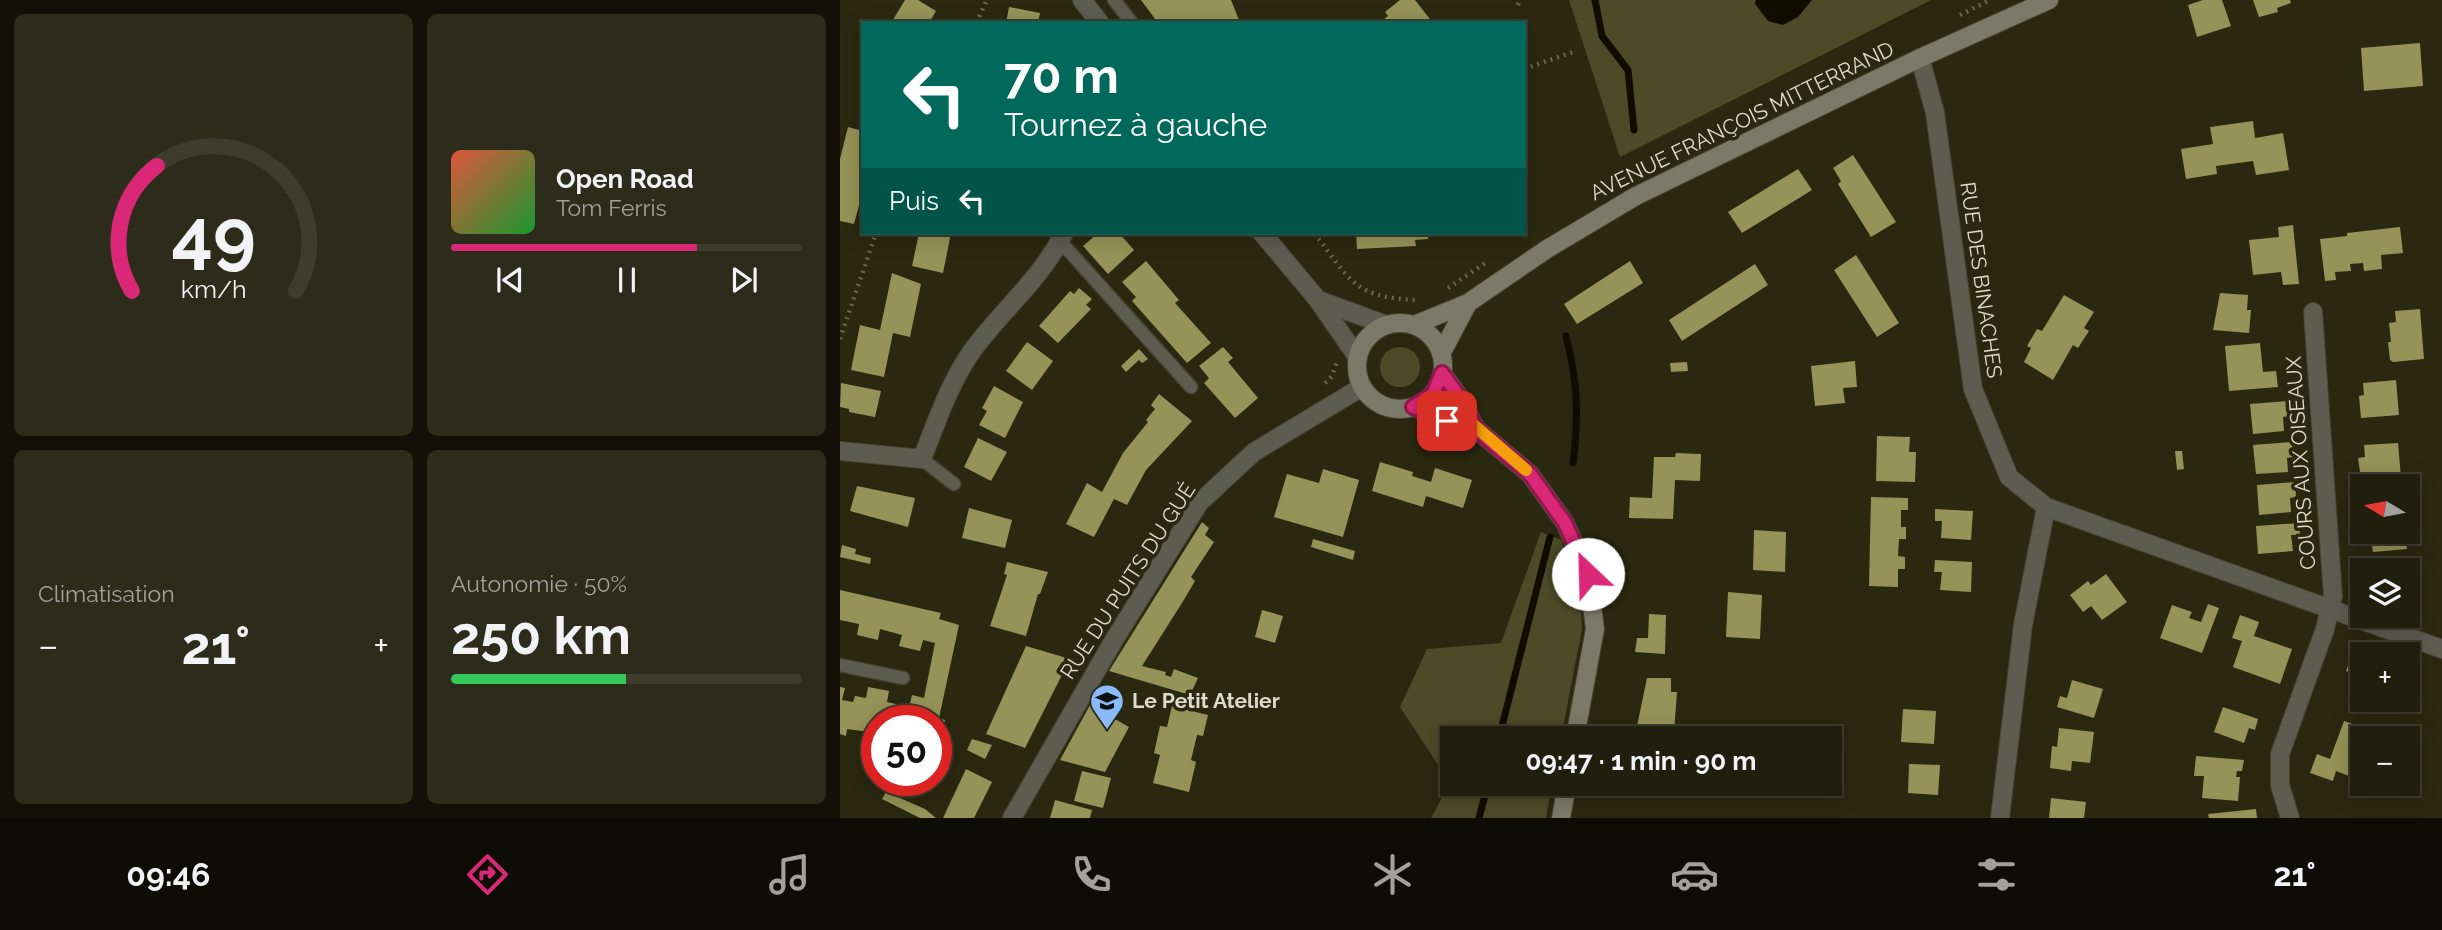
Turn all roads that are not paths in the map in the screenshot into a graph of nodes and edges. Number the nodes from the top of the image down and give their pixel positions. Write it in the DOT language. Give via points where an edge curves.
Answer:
graph roads {
  1 [pos="1082,0"];
  2 [pos="1114,0"];
  3 [pos="2049,0"];
  4 [pos="1098,21"];
  5 [pos="1130,21"];
  6 [pos="1920,58"];
  7 [pos="1265,235"];
  8 [pos="1062,237"];
  9 [pos="1318,300"];
  10 [pos="1468,303"];
  11 [pos="2313,312"];
  12 [pos="1386,325"];
  13 [pos="1414,325"];
  14 [pos="1441,354"];
  15 [pos="1358,358"];
  16 [pos="1442,373"];
  17 [pos="1191,387"];
  18 [pos="1362,387"];
  19 [pos="1413,407"];
  20 [pos="1476,429"];
  21 [pos="840,451"];
  22 [pos="922,459"];
  23 [pos="954,484"];
  24 [pos="2046,507"];
  25 [pos="2330,610"];
  26 [pos="2442,649"];
  27 [pos="840,665"];
  28 [pos="903,678"];
  29 [pos="1577,726"];
  30 [pos="1565,796"];
  31 [pos="1012,818"];
  32 [pos="1561,818"];
  33 [pos="2000,818"];
  34 [pos="2290,818"];
  1 -- 4 [label="street"];
  2 -- 5 [label="lane"];
  3 -- 6 [label="main road, AVENUE FRANÇOIS MITTERRAND"];
  6 -- 10 [label="main road, AVENUE FRANÇOIS MITTERRAND" via="1636,196"];
  6 -- 24 [label="street, RUE DES BINACHES" via="1935,113 1973,389 2009,477"];
  7 -- 9 [label="street"];
  8 -- 17 [label="lane"];
  8 -- 22 [label="street" via="1043,271 971,353"];
  9 -- 12 [label="street"];
  9 -- 15 [label="street"];
  10 -- 13 [label="main road, AVENUE FRANÇOIS MITTERRAND"];
  10 -- 14 [label="main road, AVENUE FRANÇOIS MITTERRAND"];
  11 -- 25 [label="street, COURS AUX OISEAUX" via="2331,549"];
  12 -- 13 [label="main road"];
  12 -- 15 [label="main road" via="1367,338"];
  13 -- 14 [label="main road" via="1432,337"];
  14 -- 16 [label="main road"];
  15 -- 18 [label="main road"];
  16 -- 19 [label="main road" via="1433,394"];
  16 -- 20 [label="main road"];
  18 -- 19 [label="main road" via="1390,408"];
  18 -- 31 [label="street, RUE DU PUITS DU GUÉ" via="1254,452 1199,503"];
  19 -- 20 [label="main road"];
  20 -- 29 [label="main road" via="1530,474 1565,523 1588,574 1595,629"];
  21 -- 22 [label="street"];
  22 -- 23 [label="lane"];
  24 -- 25 [label="street, RUE DES BINACHES"];
  24 -- 33 [label="street" via="2023,625"];
  25 -- 26 [label="street, RUE DES BINACHES"];
  25 -- 34 [label="street, COURS AUX OISEAUX" via="2280,754 2280,785"];
  27 -- 28 [label="lane"];
  30 -- 32 [label="main road"];
}
